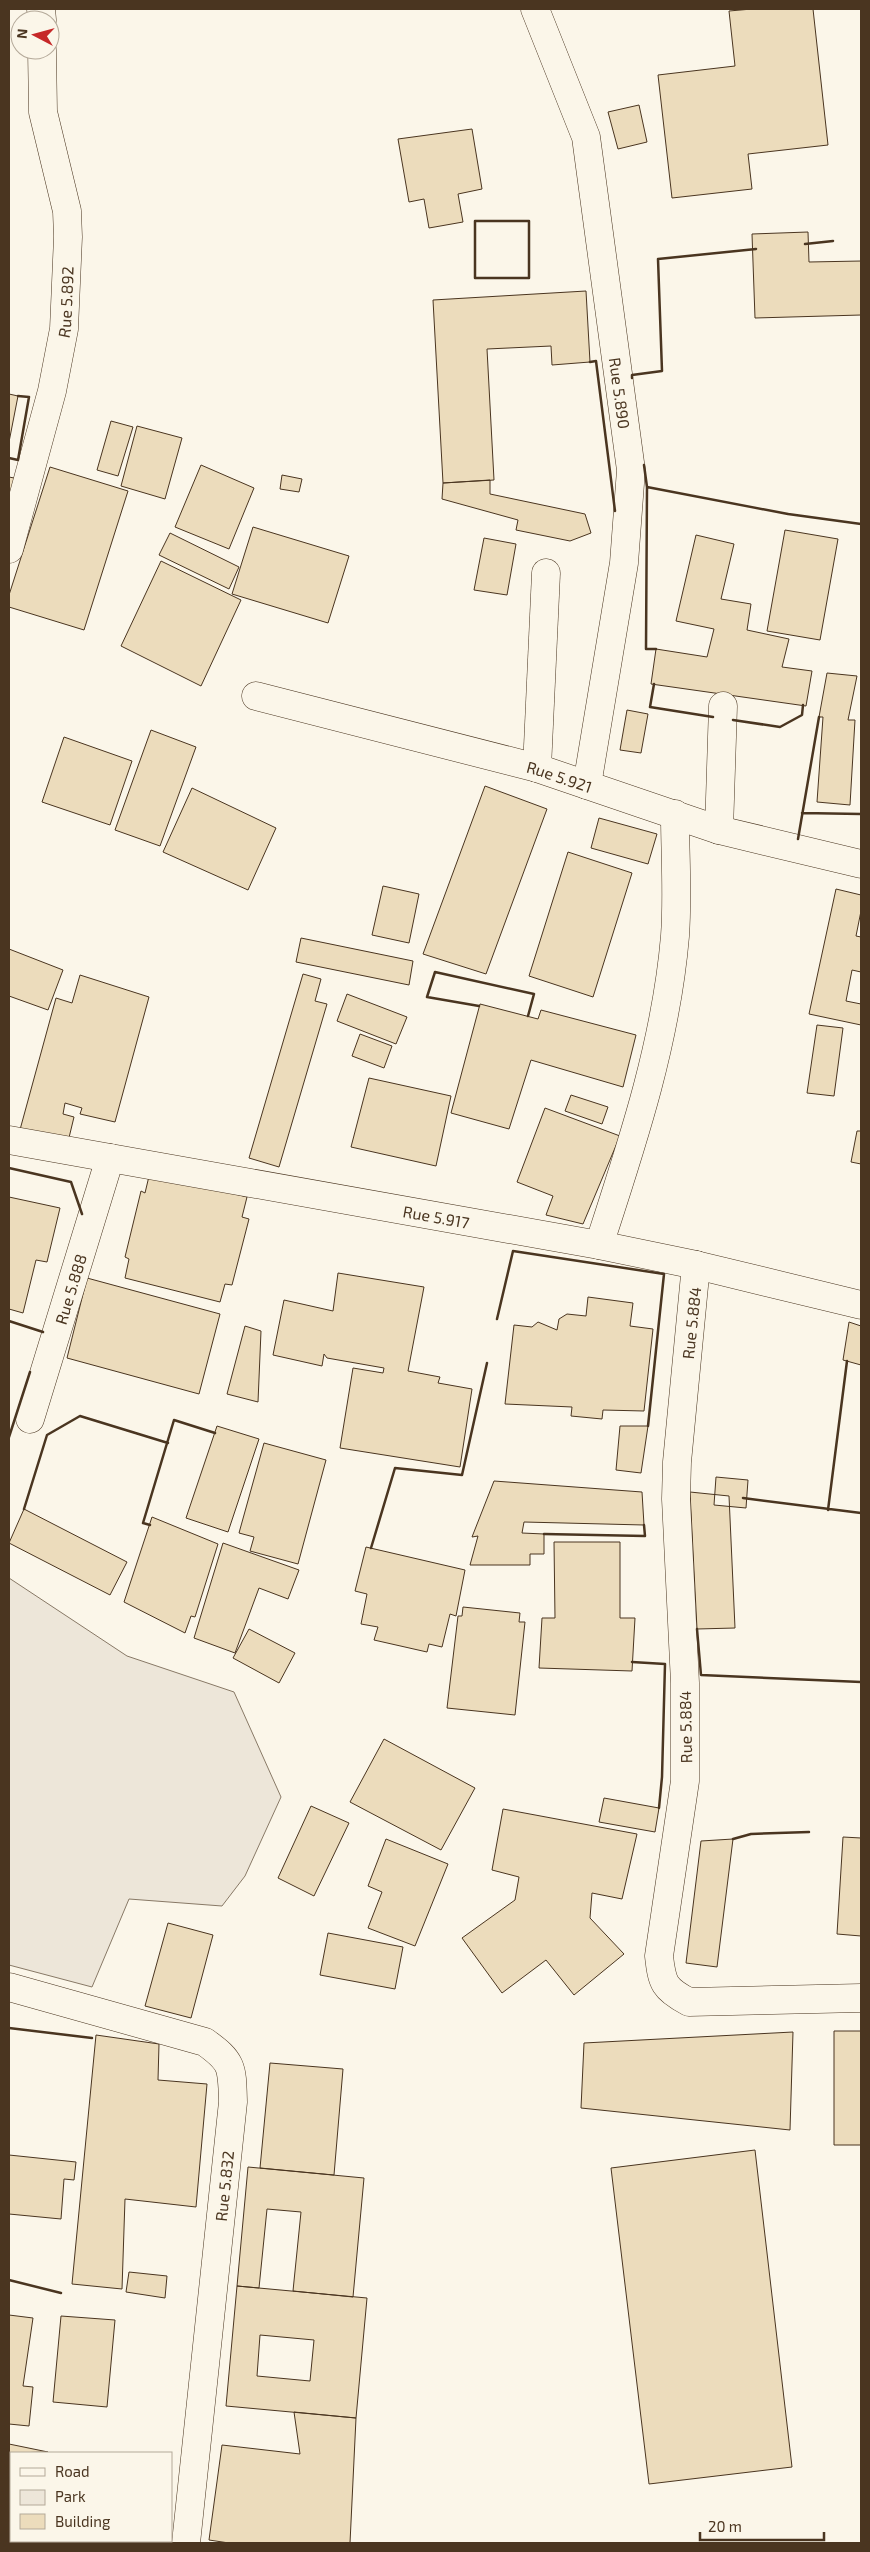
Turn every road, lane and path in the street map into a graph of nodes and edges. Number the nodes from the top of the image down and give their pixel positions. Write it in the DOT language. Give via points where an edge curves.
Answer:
graph roads {
  1 [pos="536,9"];
  2 [pos="42,60"];
  3 [pos="9,549"];
  4 [pos="546,573"];
  5 [pos="256,696"];
  6 [pos="724,706"];
  7 [pos="537,768"];
  8 [pos="587,785"];
  9 [pos="675,814"];
  10 [pos="719,830"];
  11 [pos="861,864"];
  12 [pos="9,1140"];
  13 [pos="110,1158"];
  14 [pos="599,1245"];
  15 [pos="696,1265"];
  16 [pos="861,1304"];
  17 [pos="30,1419"];
  18 [pos="9,1986"];
  19 [pos="861,1998"];
  20 [pos="186,2543"];
  1 -- 8 [label="street, Rue 5.890" via="586,137 631,470 624,563"];
  2 -- 3 [label="street, Rue 5.892" via="43,112 67,211 64,329 52,391"];
  4 -- 7 [label="street"];
  5 -- 7 [label="street, Rue 5.921"];
  6 -- 10 [label="street"];
  7 -- 8 [label="street, Rue 5.921"];
  8 -- 9 [label="street, Rue 5.921"];
  9 -- 10 [label="street, Rue 5.921"];
  9 -- 14 [label="street" via="674,936 660,1033 641,1116"];
  10 -- 11 [label="street, Rue 5.921"];
  12 -- 13 [label="street, Rue 5.917"];
  13 -- 14 [label="street, Rue 5.917"];
  13 -- 17 [label="street, Rue 5.888"];
  14 -- 15 [label="street, Rue 5.917"];
  15 -- 16 [label="street, Rue 5.917"];
  15 -- 19 [label="street, Rue 5.884" via="676,1499 685,1683 685,1782 659,1956 662,1979 672,1993 689,2002"];
  18 -- 20 [label="street, Rue 5.832" via="205,2042 226,2057 232,2075 233,2102"];
}
